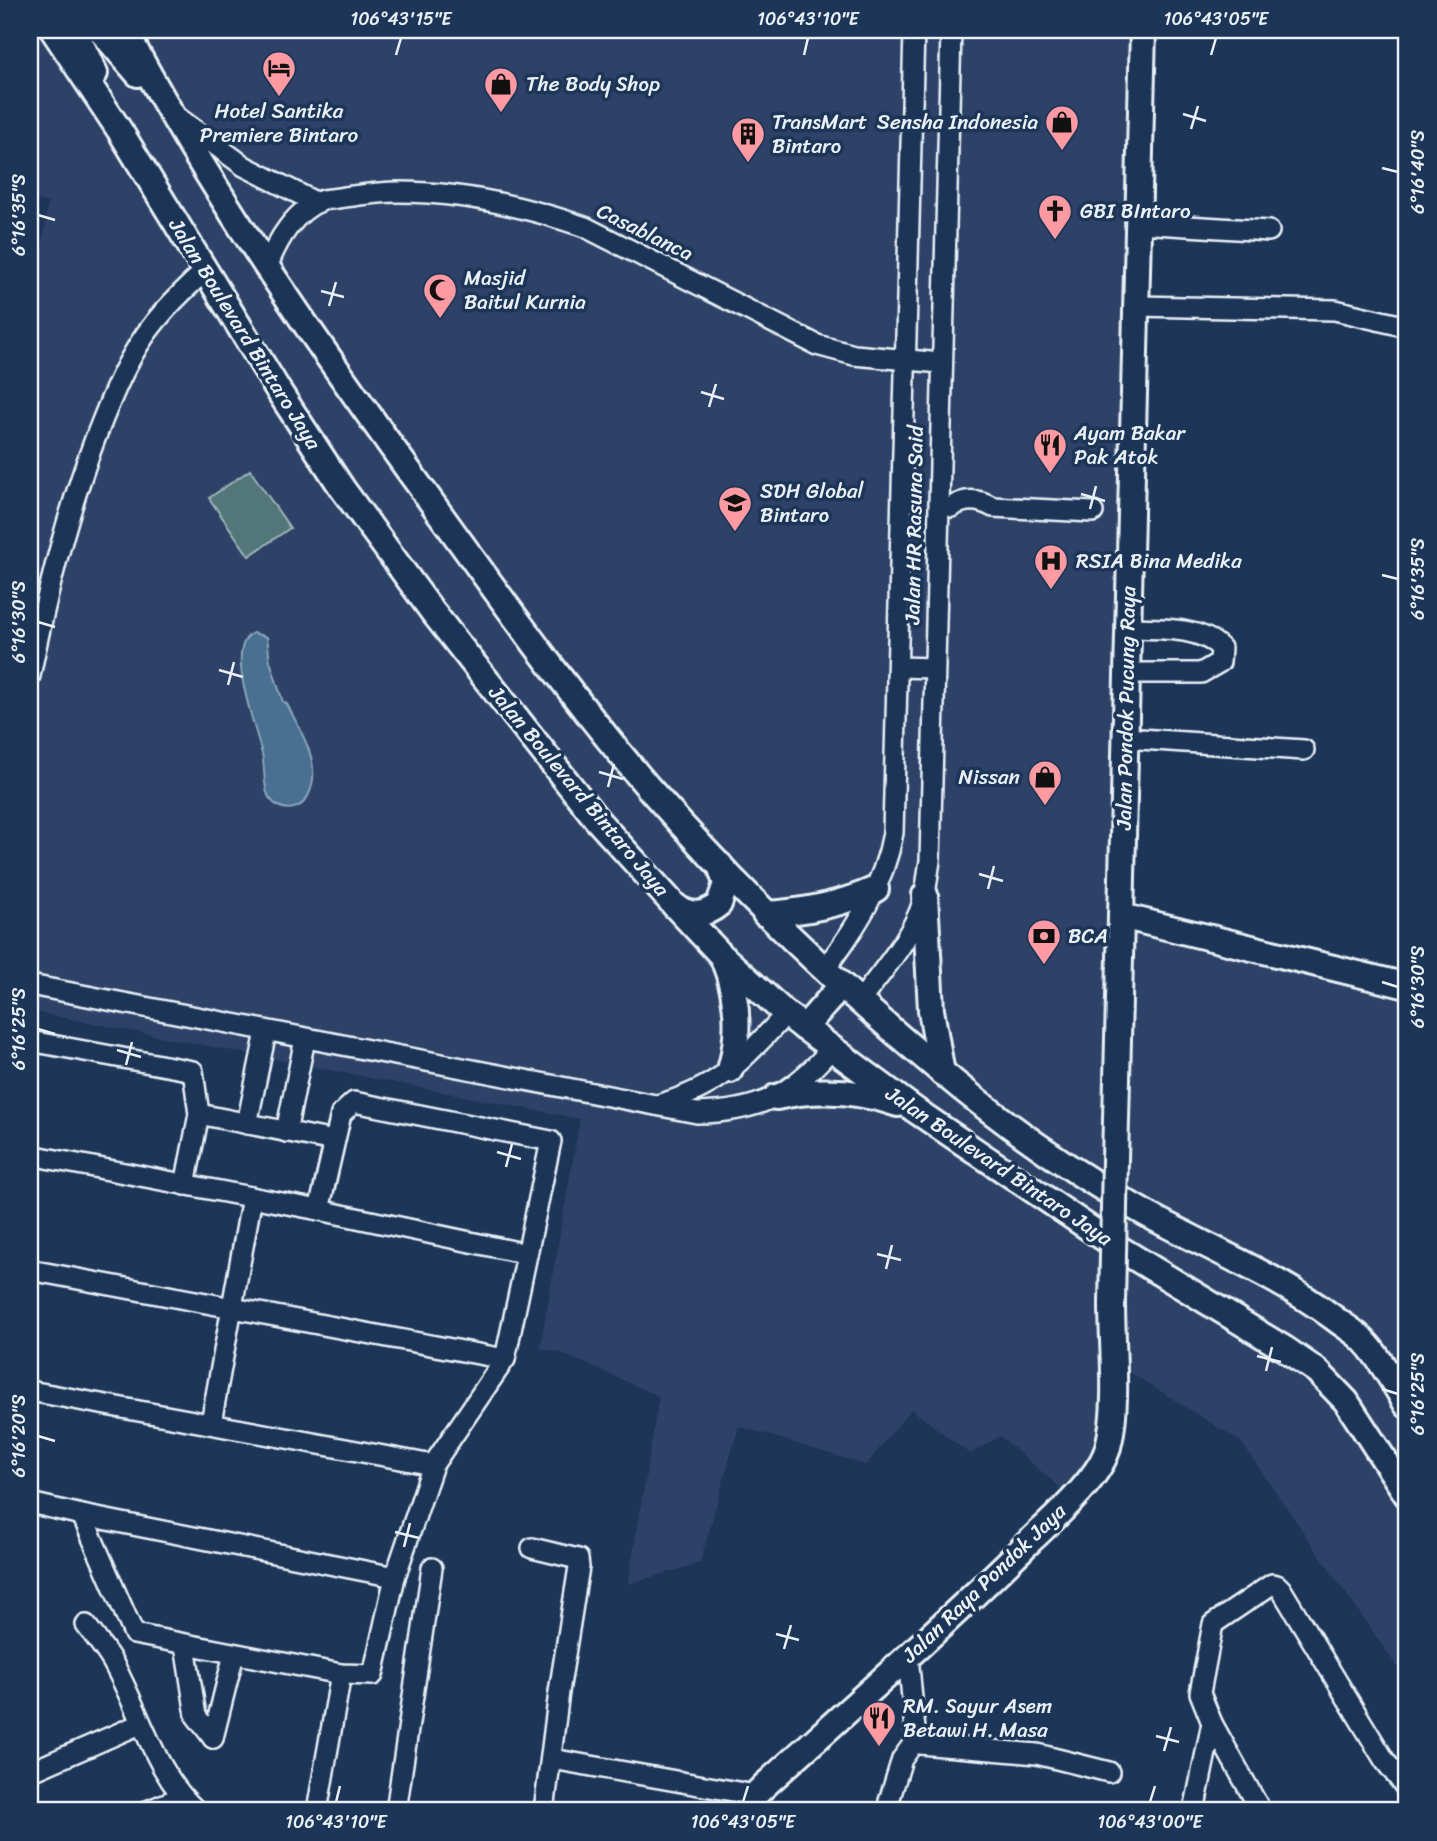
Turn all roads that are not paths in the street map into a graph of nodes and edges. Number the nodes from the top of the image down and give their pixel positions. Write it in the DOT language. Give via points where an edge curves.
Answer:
graph roads {
  1 [pos="52,30"];
  2 [pos="125,30"];
  3 [pos="914,30"];
  4 [pos="951,30"];
  5 [pos="1143,30"];
  6 [pos="89,33"];
  7 [pos="166,107"];
  8 [pos="120,131"];
  9 [pos="316,202"];
  10 [pos="1138,223"];
  11 [pos="1269,231"];
  12 [pos="267,268"];
  13 [pos="205,271"];
  14 [pos="1137,306"];
  15 [pos="1407,327"];
  16 [pos="905,360"];
  17 [pos="941,363"];
  18 [pos="946,507"];
  19 [pos="1093,512"];
  20 [pos="1128,628"];
  21 [pos="898,667"];
  22 [pos="934,668"];
  23 [pos="1127,674"];
  24 [pos="30,676"];
  25 [pos="1125,738"];
  26 [pos="1304,750"];
  27 [pos="720,864"];
  28 [pos="876,889"];
  29 [pos="925,895"];
  30 [pos="675,906"];
  31 [pos="765,914"];
  32 [pos="1121,916"];
  33 [pos="722,956"];
  34 [pos="30,985"];
  35 [pos="841,986"];
  36 [pos="1407,986"];
  37 [pos="795,1021"];
  38 [pos="266,1032"];
  39 [pos="305,1039"];
  40 [pos="30,1041"];
  41 [pos="831,1049"];
  42 [pos="730,1070"];
  43 [pos="942,1073"];
  44 [pos="776,1097"];
  45 [pos="653,1106"];
  46 [pos="915,1110"];
  47 [pos="199,1114"];
  48 [pos="996,1115"];
  49 [pos="247,1124"];
  50 [pos="286,1132"];
  51 [pos="334,1141"];
  52 [pos="972,1149"];
  53 [pos="30,1155"];
  54 [pos="185,1185"];
  55 [pos="252,1197"];
  56 [pos="318,1210"];
  57 [pos="527,1254"];
  58 [pos="30,1270"];
  59 [pos="1112,1303"];
  60 [pos="232,1308"];
  61 [pos="505,1359"];
  62 [pos="30,1391"];
  63 [pos="1407,1405"];
  64 [pos="211,1423"];
  65 [pos="433,1465"];
  66 [pos="1407,1495"];
  67 [pos="30,1503"];
  68 [pos="82,1515"];
  69 [pos="533,1548"];
  70 [pos="432,1568"];
  71 [pos="395,1577"];
  72 [pos="86,1625"];
  73 [pos="185,1645"];
  74 [pos="234,1654"];
  75 [pos="908,1656"];
  76 [pos="341,1674"];
  77 [pos="1212,1723"];
  78 [pos="140,1724"];
  79 [pos="916,1740"];
  80 [pos="552,1759"];
  81 [pos="30,1772"];
  82 [pos="1109,1772"];
  83 [pos="1407,1789"];
  84 [pos="181,1797"];
  85 [pos="889,1801"];
  86 [pos="753,1803"];
  87 [pos="147,1811"];
  88 [pos="197,1811"];
  89 [pos="317,1811"];
  90 [pos="396,1811"];
  91 [pos="544,1811"];
  92 [pos="1194,1811"];
  93 [pos="1261,1811"];
  1 -- 8 [label="main road, Jalan Boulevard Bintaro Jaya"];
  2 -- 7 [label="main road, Jalan Boulevard Bintaro Jaya"];
  3 -- 16 [label="street, Jalan HR Rasuna Said"];
  4 -- 17 [label="street, Jalan HR Rasuna Said"];
  5 -- 10 [label="main road, Jalan Pondok Pucung Raya"];
  6 -- 7 [label="main road, Jalan Boulevard Bintaro Jaya"];
  6 -- 8 [label="main road, Jalan Boulevard Bintaro Jaya"];
  7 -- 9 [label="street" via="244,166"];
  7 -- 12 [label="main road, Jalan Boulevard Bintaro Jaya"];
  8 -- 13 [label="main road, Jalan Boulevard Bintaro Jaya"];
  9 -- 12 [label="street" via="280,237"];
  9 -- 16 [label="street, Casablanca" via="399,192 545,213 585,227 817,345 854,355"];
  10 -- 11 [label="street"];
  10 -- 14 [label="main road, Jalan Pondok Pucung Raya"];
  12 -- 27 [label="main road, Jalan Boulevard Bintaro Jaya" via="376,426 569,689 647,786"];
  13 -- 24 [label="street" via="176,296 133,354 113,392 79,484"];
  13 -- 30 [label="main road, Jalan Boulevard Bintaro Jaya" via="342,488 419,595 598,821"];
  14 -- 15 [label="street" via="1335,310"];
  14 -- 20 [label="main road, Jalan Pondok Pucung Raya"];
  16 -- 17 [label="street, Casablanca"];
  16 -- 21 [label="street, Jalan HR Rasuna Said"];
  17 -- 18 [label="street, Jalan HR Rasuna Said"];
  18 -- 19 [label="street" via="962,512 984,512 993,507"];
  18 -- 22 [label="street, Jalan HR Rasuna Said"];
  20 -- 23 [label="main road, Jalan Pondok Pucung Raya"];
  20 -- 23 [label="street" via="1189,632 1211,638 1221,648 1220,662 1202,673"];
  21 -- 22 [label="street"];
  21 -- 28 [label="street, Jalan HR Rasuna Said" via="893,833"];
  22 -- 29 [label="street, Jalan HR Rasuna Said" via="931,842"];
  23 -- 25 [label="main road, Jalan Pondok Pucung Raya"];
  25 -- 26 [label="street"];
  25 -- 32 [label="main road, Jalan Pondok Pucung Raya"];
  27 -- 30 [label="main road" via="726,884 719,904 701,914"];
  27 -- 31 [label="main road, Jalan Boulevard Bintaro Jaya"];
  28 -- 31 [label="main road" via="820,908"];
  28 -- 35 [label="street, Jalan HR Rasuna Said" via="846,939"];
  29 -- 35 [label="street, Jalan HR Rasuna Said" via="883,971"];
  29 -- 43 [label="main road" via="931,1010"];
  30 -- 33 [label="main road, Jalan Boulevard Bintaro Jaya"];
  31 -- 35 [label="main road, Jalan Boulevard Bintaro Jaya"];
  32 -- 36 [label="main road"];
  32 -- 59 [label="main road, Jalan Pondok Pucung Raya, bridge"];
  33 -- 37 [label="main road, Jalan Boulevard Bintaro Jaya"];
  33 -- 42 [label="main road" via="736,1011"];
  34 -- 38 [label="street"];
  35 -- 37 [label="main road"];
  35 -- 43 [label="main road, Jalan Boulevard Bintaro Jaya"];
  37 -- 41 [label="main road, Jalan Boulevard Bintaro Jaya"];
  37 -- 42 [label="street"];
  38 -- 39 [label="street"];
  38 -- 49 [label="street"];
  39 -- 45 [label="street"];
  39 -- 50 [label="street"];
  40 -- 47 [label="street" via="193,1071"];
  41 -- 44 [label="street" via="802,1081"];
  41 -- 46 [label="main road, Jalan Boulevard Bintaro Jaya"];
  42 -- 45 [label="street" via="696,1092"];
  43 -- 48 [label="main road, Jalan Boulevard Bintaro Jaya"];
  44 -- 45 [label="street" via="713,1113"];
  44 -- 46 [label="main road" via="845,1092"];
  46 -- 52 [label="main road, Jalan Boulevard Bintaro Jaya"];
  47 -- 49 [label="street"];
  47 -- 54 [label="street"];
  48 -- 52 [label="main road" via="979,1114 969,1122 966,1133"];
  48 -- 63 [label="main road, Jalan Boulevard Bintaro Jaya" via="1120,1199 1305,1297 1366,1342"];
  49 -- 50 [label="street"];
  50 -- 51 [label="street"];
  51 -- 56 [label="street"];
  51 -- 57 [label="street" via="341,1114 354,1102 551,1141"];
  52 -- 66 [label="main road, Jalan Boulevard Bintaro Jaya" via="1117,1247 1317,1371 1346,1401"];
  53 -- 54 [label="street"];
  54 -- 55 [label="street"];
  55 -- 56 [label="street"];
  55 -- 60 [label="street"];
  56 -- 57 [label="street"];
  57 -- 61 [label="street"];
  58 -- 60 [label="street"];
  59 -- 75 [label="main road, Jalan Raya Pondok Jaya" via="1113,1411 1108,1449 1096,1470 1077,1494"];
  60 -- 61 [label="street"];
  60 -- 64 [label="street"];
  61 -- 65 [label="street"];
  62 -- 64 [label="street"];
  64 -- 65 [label="street"];
  65 -- 71 [label="street"];
  67 -- 68 [label="street"];
  68 -- 71 [label="street"];
  68 -- 73 [label="street" via="134,1634"];
  69 -- 80 [label="street" via="578,1559 579,1567"];
  70 -- 90 [label="street"];
  71 -- 76 [label="street" via="373,1675"];
  72 -- 78 [label="street" via="112,1661"];
  73 -- 74 [label="street"];
  73 -- 74 [label="street" via="196,1716 213,1738"];
  74 -- 76 [label="street"];
  75 -- 79 [label="street"];
  75 -- 86 [label="main road, Jalan Raya Pondok Jaya"];
  76 -- 89 [label="street"];
  77 -- 83 [label="street" via="1200,1693 1213,1624 1277,1584 1385,1761"];
  77 -- 92 [label="street"];
  77 -- 93 [label="street"];
  78 -- 81 [label="street"];
  78 -- 84 [label="street"];
  79 -- 82 [label="street" via="925,1746 1037,1754"];
  79 -- 85 [label="street" via="902,1759"];
  80 -- 86 [label="street"];
  80 -- 91 [label="street"];
  84 -- 87 [label="street"];
  84 -- 88 [label="street"];
}
